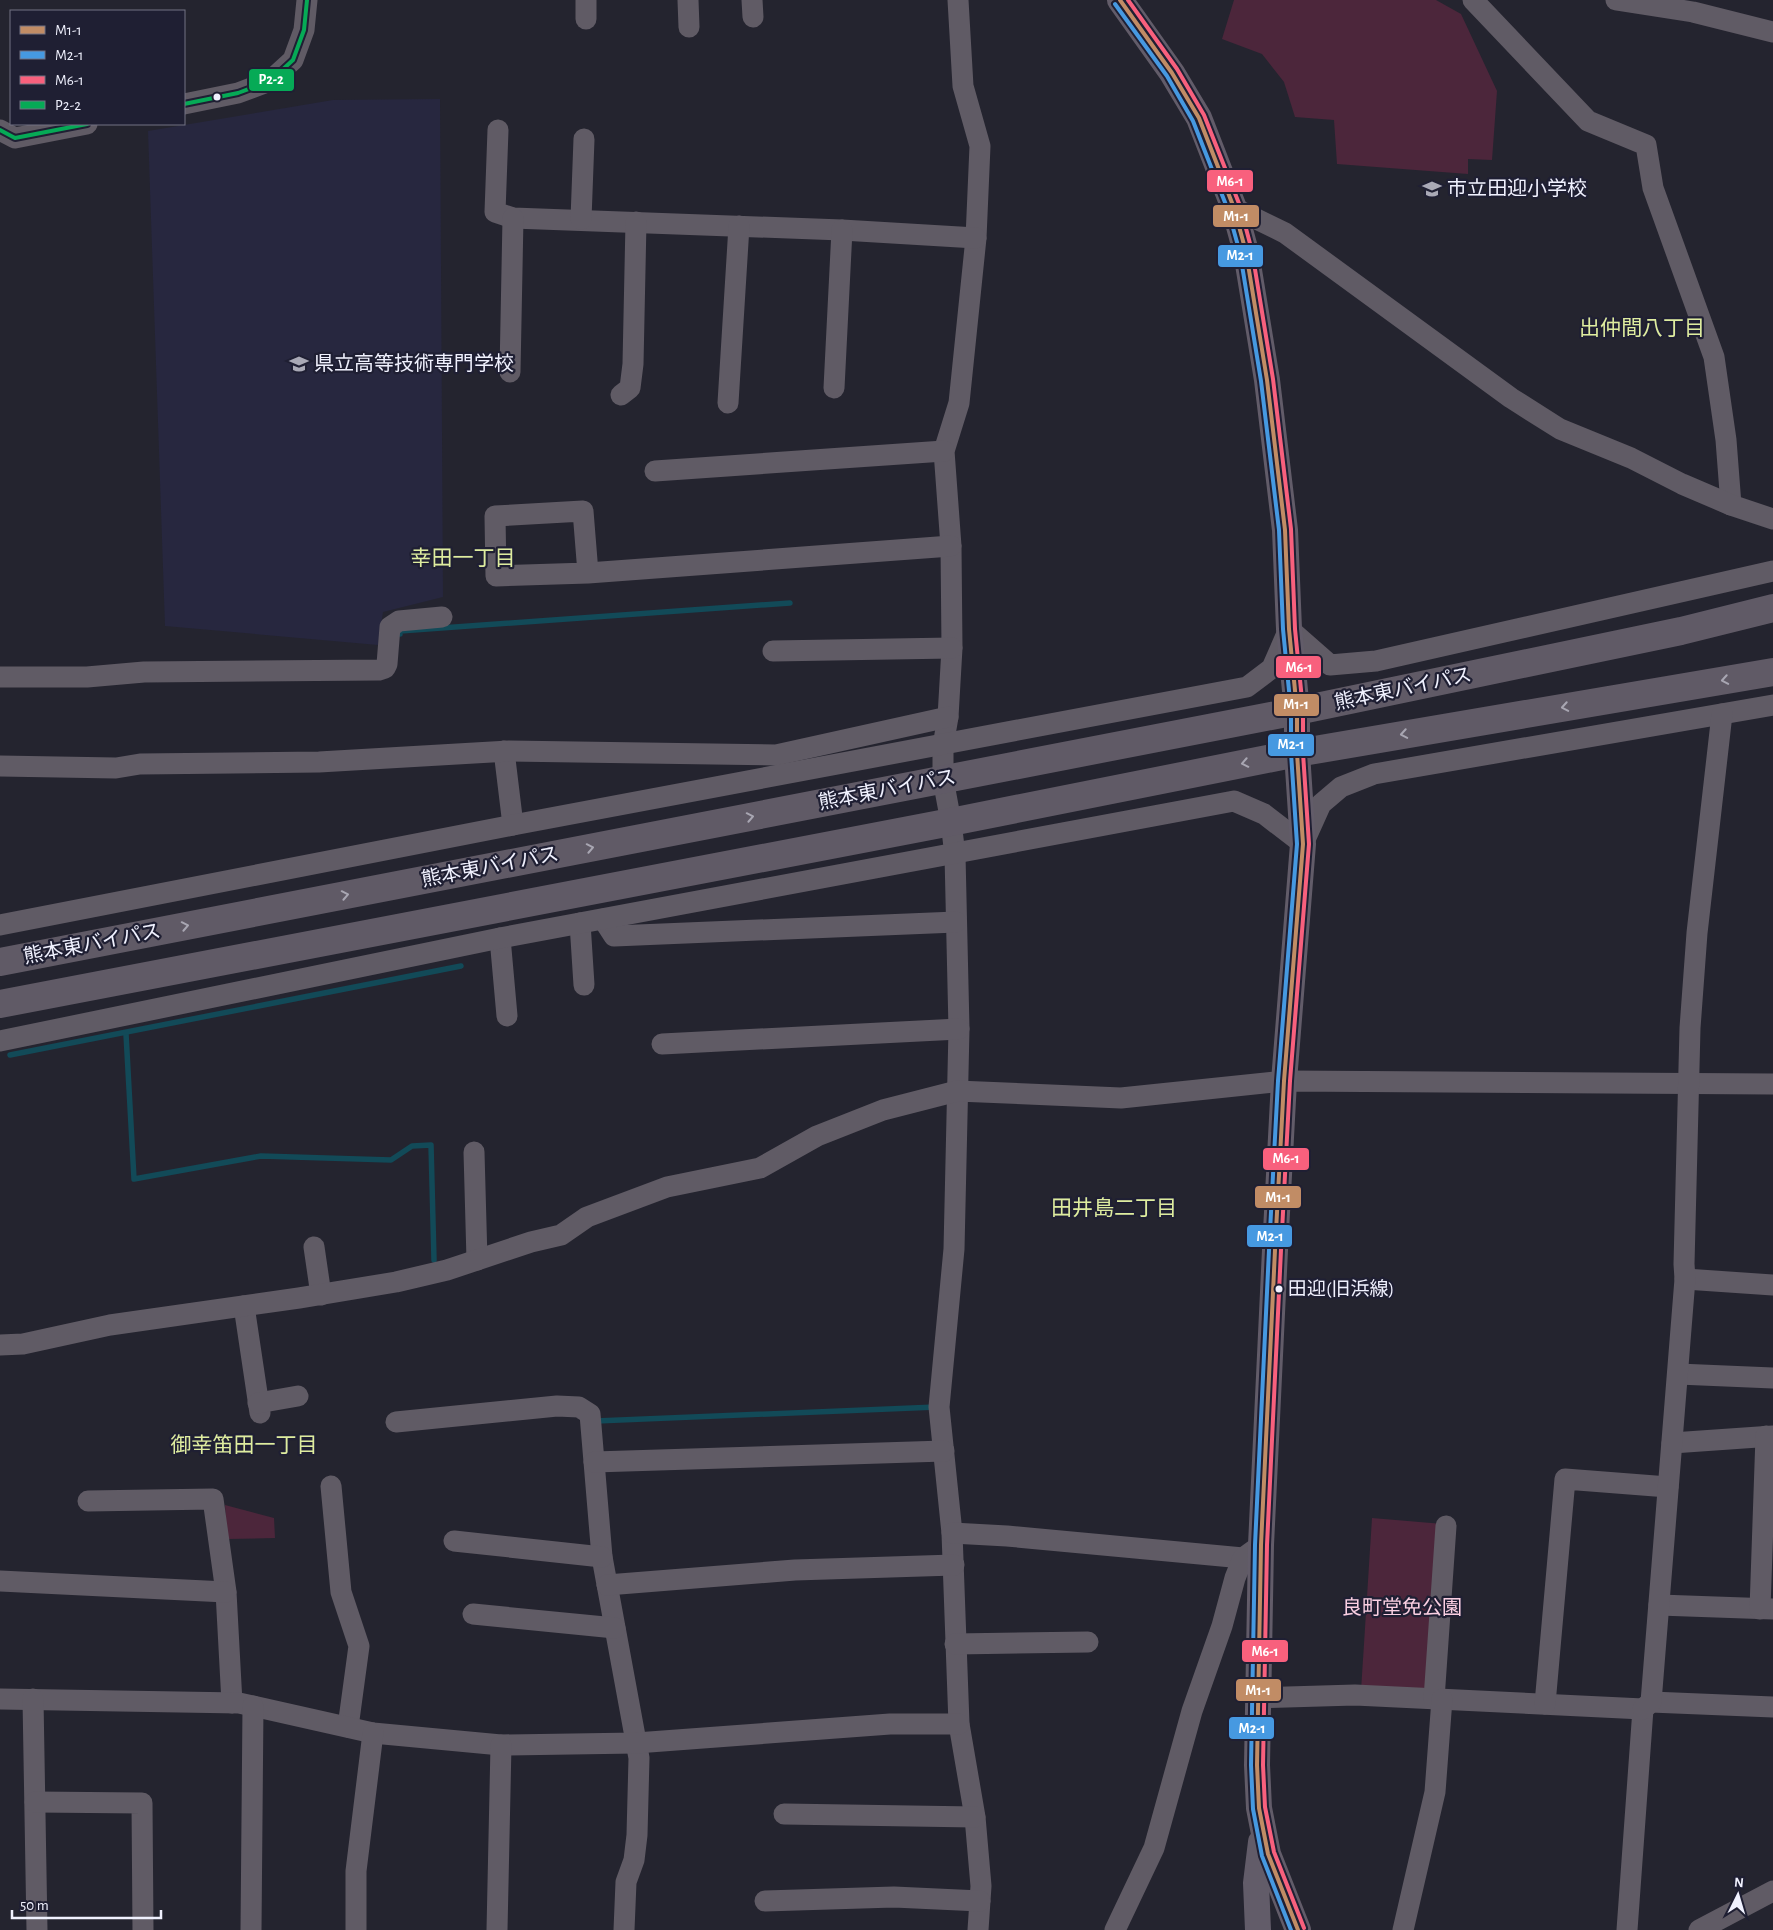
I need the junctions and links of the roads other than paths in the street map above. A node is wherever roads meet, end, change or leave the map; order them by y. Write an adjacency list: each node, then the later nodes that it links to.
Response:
1 (307, 0): 9 (street)
2 (688, 0): 7 (street)
3 (958, 0): 20 (street)
4 (1120, 0): 14 (main road)
5 (1473, 0): 27 (street)
6 (1616, 0): 8 (street)
7 (689, 27)
8 (1773, 32)
9 (185, 104)
10 (82, 125): 11 (street)
11 (0, 130)
12 (498, 130): 15 (street)
13 (584, 139): 16 (street)
14 (1234, 208): 27 (street); 34 (main road)
15 (513, 218): 16 (street); 21 (street)
16 (581, 220): 17 (street)
17 (636, 222): 18 (street); 23 (street)
18 (739, 226): 19 (street); 24 (street)
19 (842, 230): 20 (street); 22 (street)
20 (976, 238): 25 (street)
21 (510, 372)
22 (834, 388)
23 (621, 396)
24 (728, 403)
25 (944, 451): 26 (street); 29 (street)
26 (655, 471)
27 (1731, 505): 28 (street)
28 (1773, 519)
29 (951, 546): 31 (street); 35 (street)
30 (1773, 571): 34 (street)
31 (588, 573): 31 (street)
32 (1773, 608): 40 (highway, 熊本東バイパス)
33 (442, 617): 38 (street)
34 (1289, 629): 40 (main road); 43 (street)
35 (952, 648): 36 (street); 42 (street)
36 (773, 651)
37 (1773, 672): 45 (highway, 熊本東バイパス, one-way to 45)
38 (0, 677)
39 (1773, 705): 41 (street)
40 (1297, 711): 45 (main road); 47 (highway, 熊本東バイパス)
41 (1722, 714): 50 (street); 66 (street)
42 (948, 717): 43 (street); 44 (street)
43 (943, 746): 47 (street); 49 (street)
44 (504, 751): 46 (street); 49 (street)
45 (1297, 752): 48 (highway, 熊本東バイパス, one-way to 48); 50 (main road)
46 (0, 766)
47 (943, 779): 48 (street); 57 (highway, 熊本東バイパス, one-way to 47)
48 (951, 822): 51 (street); 59 (highway, 熊本東バイパス)
49 (513, 825): 55 (street)
50 (1303, 844): 51 (street); 64 (main road)
51 (955, 855): 52 (street); 53 (street)
52 (603, 919): 53 (street); 54 (street)
53 (956, 922): 61 (street)
54 (580, 923): 56 (street); 58 (street)
55 (0, 925)
56 (500, 938): 60 (street); 62 (street)
57 (0, 962)
58 (584, 985)
59 (0, 1004)
60 (507, 1016)
61 (959, 1029): 63 (street); 67 (street)
62 (0, 1041)
63 (662, 1044)
64 (1284, 1081): 66 (street); 67 (street); 90 (main road)
65 (1773, 1084): 66 (street)
66 (1688, 1085): 71 (street)
67 (957, 1091): 70 (street); 82 (street)
68 (474, 1152): 70 (street)
69 (314, 1247): 73 (street)
70 (477, 1260): 73 (street)
71 (1686, 1279): 72 (street); 76 (street)
72 (1773, 1285)
73 (320, 1295): 74 (street)
74 (244, 1306): 75 (street); 78 (street)
75 (0, 1345)
76 (1678, 1374): 77 (street); 81 (street)
77 (1773, 1378)
78 (298, 1396)
79 (396, 1422): 83 (street)
80 (1769, 1436): 81 (street); 97 (street)
81 (1672, 1443): 85 (street)
82 (944, 1450): 83 (street); 88 (street)
83 (594, 1462): 91 (street)
84 (331, 1486): 112 (street)
85 (1668, 1487): 96 (street); 107 (street)
86 (88, 1501): 95 (street)
87 (1446, 1526): 105 (street)
88 (952, 1533): 90 (street); 92 (street)
89 (454, 1541): 91 (street)
90 (1252, 1552): 102 (main road); 130 (street)
91 (602, 1556): 94 (street)
92 (954, 1565): 94 (street); 101 (street)
93 (0, 1581): 95 (street)
94 (607, 1585): 99 (street)
95 (226, 1592): 106 (street)
96 (1659, 1605): 97 (street); 109 (street)
97 (1767, 1609)
98 (473, 1614): 99 (street)
99 (616, 1628): 114 (street)
100 (1088, 1642): 101 (street)
101 (955, 1644): 111 (street)
102 (1257, 1698): 105 (street); 119 (main road)
103 (0, 1699): 104 (street)
104 (33, 1699): 106 (street); 116 (street)
105 (1438, 1699): 107 (street); 133 (street)
106 (232, 1703): 108 (street)
107 (1545, 1704): 109 (street)
108 (252, 1706): 112 (street); 125 (street)
109 (1647, 1706): 110 (street); 134 (street)
110 (1773, 1707)
111 (959, 1724): 114 (street); 118 (street)
112 (348, 1727): 113 (street)
113 (372, 1733): 115 (street); 126 (street)
114 (636, 1743): 115 (street); 128 (street)
115 (500, 1744): 127 (street)
116 (34, 1802): 123 (street); 124 (street)
117 (784, 1814): 118 (street)
118 (975, 1817): 122 (street)
119 (1262, 1828): 131 (main road); 132 (main road)
120 (1773, 1891): 135 (street)
121 (765, 1901): 122 (street)
122 (980, 1901): 129 (street)
123 (37, 1930)
124 (143, 1930)
125 (251, 1930)
126 (356, 1930)
127 (497, 1930)
128 (624, 1930)
129 (978, 1930)
130 (1115, 1930)
131 (1258, 1930)
132 (1298, 1930)
133 (1403, 1930)
134 (1627, 1930)
135 (1699, 1930)

